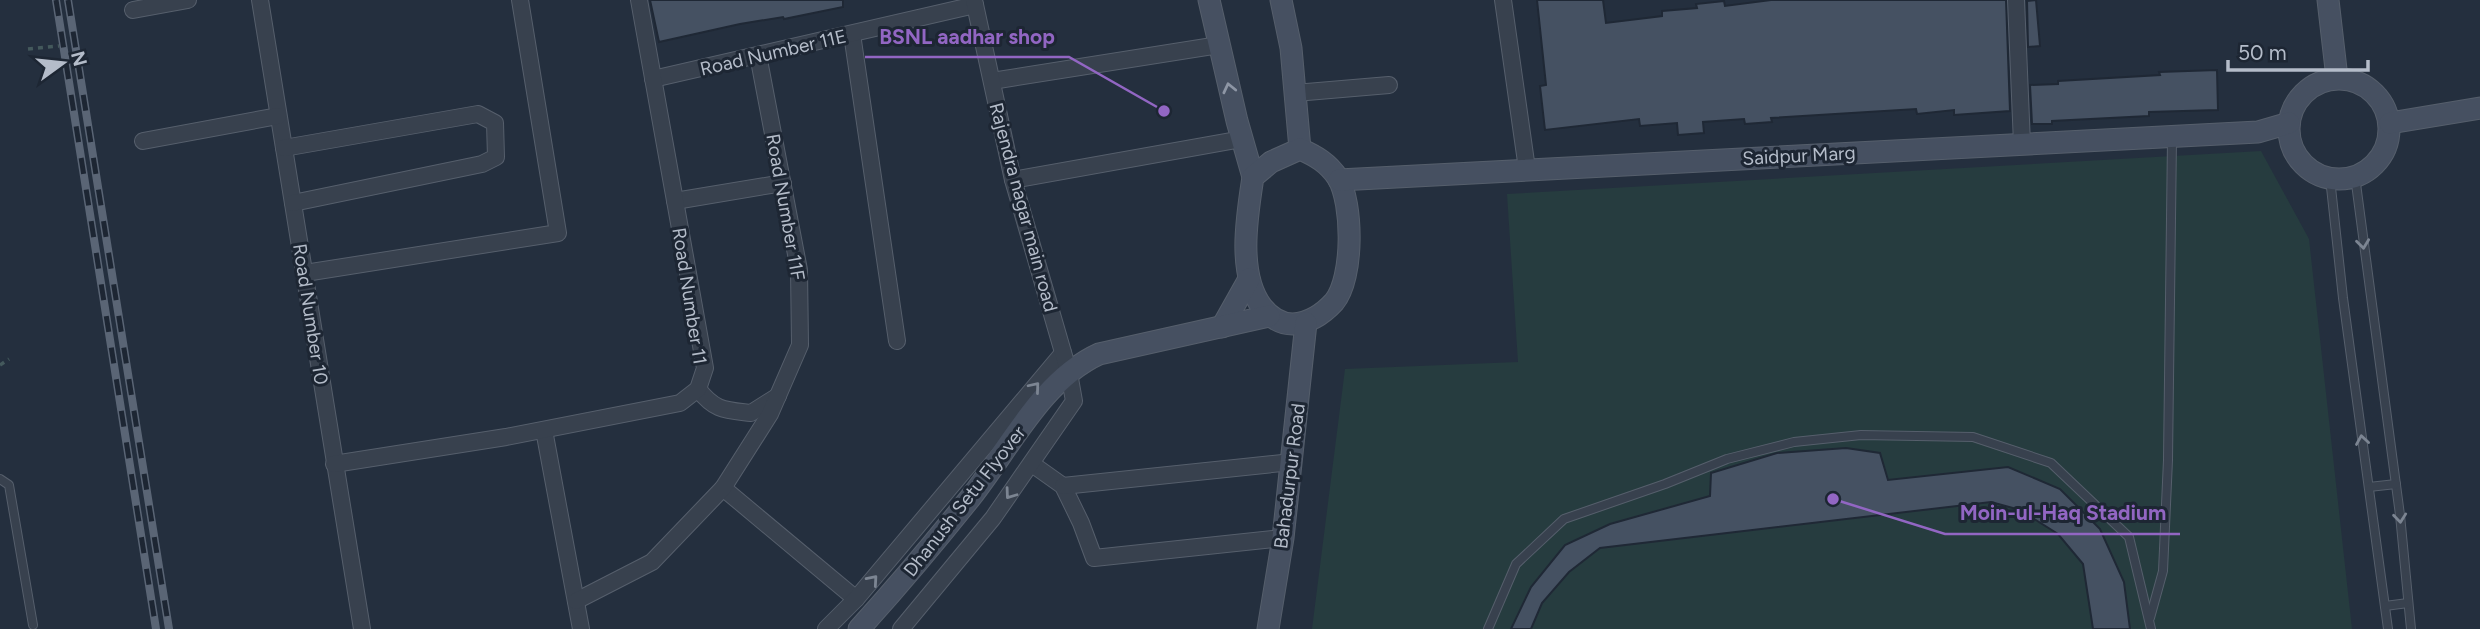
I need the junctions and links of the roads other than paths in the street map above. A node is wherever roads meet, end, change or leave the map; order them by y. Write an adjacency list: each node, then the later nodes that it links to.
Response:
1 (188, 0): 11 (street)
2 (260, 0): 21 (street, Road Number 10)
3 (520, 0): 41 (street)
4 (639, 0): 16 (street, Road Number 11)
5 (1209, 0): 13 (main road)
6 (1281, 0): 19 (main road)
7 (1503, 0): 32 (street)
8 (2016, 0): 28 (street)
9 (2328, 0): 15 (main road)
10 (975, 3): 12 (street, Road Number 11E); 17 (street, Rajendra nagar main road)
11 (133, 10)
12 (852, 34): 14 (street, Road Number 11E); 46 (street)
13 (1219, 45): 17 (street); 26 (main road, one-way to 13)
14 (758, 55): 16 (street, Road Number 11E); 38 (street, Road Number 11F)
15 (2337, 78): 22 (main road); 23 (main road)
16 (653, 79): 39 (street, Road Number 11)
17 (992, 81): 36 (street, Rajendra nagar main road)
18 (1389, 85): 19 (street)
19 (1295, 93): 30 (main road)
20 (2480, 108): 23 (main road)
21 (278, 117): 27 (street); 29 (street, Road Number 10)
22 (2289, 123): 24 (main road, Saidpur Marg); 31 (main road)
23 (2390, 123): 33 (main road)
24 (2258, 132): 25 (main road, Saidpur Marg); 31 (main road)
25 (2172, 136): 28 (main road, Saidpur Marg); 65 (lane)
26 (1242, 139): 34 (main road); 36 (street)
27 (143, 142)
28 (2022, 144): 32 (main road, Saidpur Marg)
29 (284, 149): 40 (street, Road Number 10); 40 (street)
30 (1300, 149): 34 (main road); 37 (main road)
31 (2293, 149): 35 (main road)
32 (1527, 169): 37 (main road, Saidpur Marg)
33 (2355, 176): 35 (main road); 55 (lane, one-way to 55)
34 (1254, 177): 42 (main road)
35 (2330, 178): 57 (lane, one-way to 35)
36 (1013, 180): 47 (street, Rajendra nagar main road)
37 (1339, 180): 44 (main road)
38 (783, 183): 39 (street); 49 (street, Road Number 11F)
39 (675, 201): 48 (street, Road Number 11)
40 (293, 203): 41 (street, Road Number 10)
41 (305, 273): 52 (street, Road Number 10)
42 (1249, 279): 43 (main road); 45 (main road)
43 (1269, 316): 44 (main road); 45 (main road, Dhanush Setu Flyover)
44 (1306, 323): 51 (main road, Bahadurpur Road)
45 (1222, 327): 47 (main road, Dhanush Setu Flyover)
46 (897, 341)
47 (1063, 369): 53 (street, Rajendra nagar main road); 60 (street, one-way to 47); 69 (main road, Dhanush Setu Flyover)
48 (698, 389): 49 (street); 50 (street, Road Number 11)
49 (778, 396): 58 (street, Road Number 11F)
50 (544, 430): 52 (street, Road Number 11); 61 (street)
51 (1292, 462): 56 (street); 59 (main road, Bahadurpur Road)
52 (334, 464): 66 (street, Road Number 10)
53 (1032, 464): 56 (street); 70 (street, Rajendra nagar main road, one-way to 70)
54 (0, 479): 64 (lane)
55 (2396, 484): 57 (lane); 62 (lane, one-way to 62)
56 (1063, 486): 59 (street)
57 (2369, 487): 63 (lane)
58 (723, 488): 60 (street); 61 (street, Road Number 11F)
59 (1283, 538): 71 (main road, Bahadurpur Road)
60 (856, 599): 68 (street)
61 (576, 601): 67 (street)
62 (2408, 603): 63 (lane); 74 (lane)
63 (2385, 606): 73 (lane)
64 (33, 625)
65 (2150, 625): 72 (lane)
66 (362, 629)
67 (581, 629)
68 (826, 629)
69 (859, 629)
70 (901, 629)
71 (1269, 629)
72 (1488, 629)
73 (2388, 629)
74 (2410, 629)

